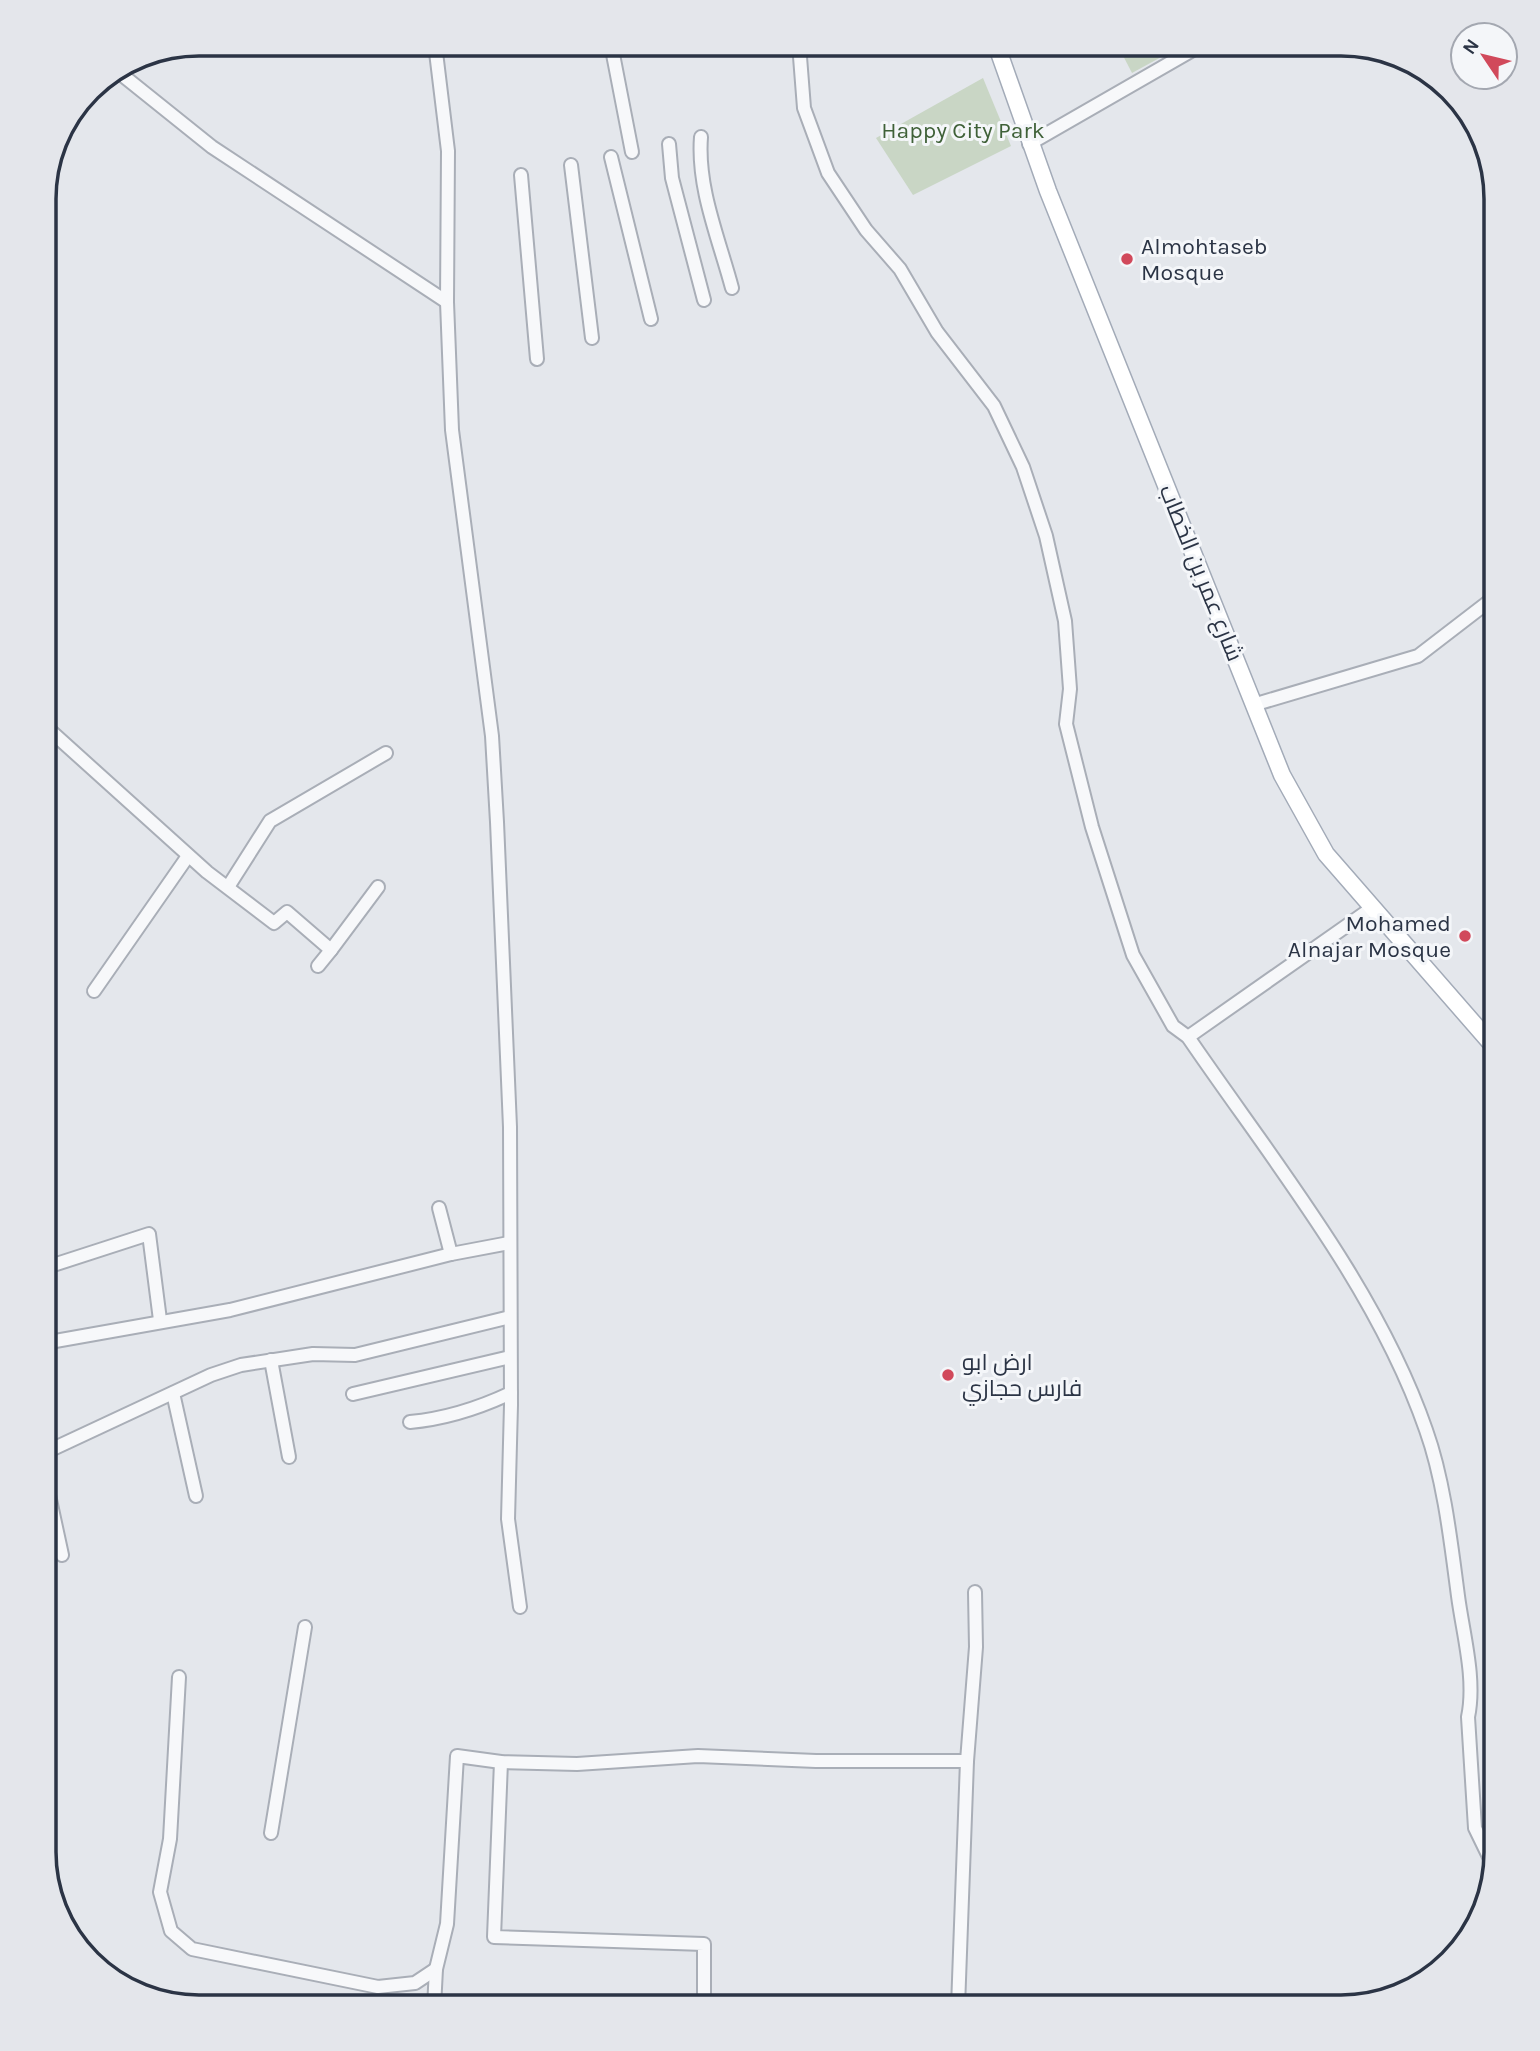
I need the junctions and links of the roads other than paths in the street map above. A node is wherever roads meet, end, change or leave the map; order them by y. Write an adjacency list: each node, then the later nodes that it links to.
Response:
1 (436, 56): 16 (street)
2 (613, 56): 10 (street)
3 (800, 56): 32 (street)
4 (1000, 56): 9 (main road, شارع عمر بن الخطاب)
5 (1182, 56): 9 (street)
6 (124, 77): 16 (street)
7 (701, 138): 14 (street)
8 (669, 144): 15 (street)
9 (1030, 144): 21 (main road, شارع عمر بن الخطاب)
10 (632, 152)
11 (611, 157): 17 (street)
12 (571, 165): 18 (street)
13 (521, 175): 19 (street)
14 (732, 288)
15 (704, 300)
16 (447, 302): 34 (street)
17 (651, 319)
18 (592, 338)
19 (537, 359)
20 (1484, 605): 21 (street)
21 (1253, 705): 27 (main road, شارع عمر بن الخطاب)
22 (56, 735): 24 (street)
23 (386, 752): 25 (street)
24 (188, 856): 25 (street); 30 (street)
25 (228, 887): 28 (street)
26 (378, 887): 28 (street)
27 (1371, 908): 31 (main road, شارع عمر بن الخطاب); 32 (street)
28 (331, 950): 29 (street)
29 (318, 966)
30 (94, 991)
31 (1484, 1035)
32 (1188, 1037): 58 (street)
33 (439, 1208): 35 (street)
34 (509, 1243): 35 (street); 37 (street)
35 (451, 1254): 38 (street)
36 (56, 1264): 38 (street)
37 (510, 1317): 40 (street); 41 (street)
38 (160, 1320): 39 (street)
39 (56, 1341)
40 (510, 1357): 43 (street); 44 (street)
41 (271, 1360): 42 (street); 47 (street)
42 (173, 1392): 46 (street); 48 (street)
43 (511, 1392): 45 (street); 52 (street)
44 (353, 1394)
45 (410, 1422)
46 (56, 1447)
47 (289, 1457)
48 (196, 1496)
49 (56, 1527): 50 (street)
50 (62, 1555)
51 (975, 1592): 55 (street)
52 (520, 1606)
53 (305, 1627): 57 (street)
54 (179, 1677): 59 (street)
55 (967, 1761): 56 (street); 62 (street)
56 (501, 1762): 59 (street); 61 (street)
57 (271, 1833)
58 (1484, 1846)
59 (436, 1969): 60 (street)
60 (435, 1995)
61 (704, 1995)
62 (958, 1995)

